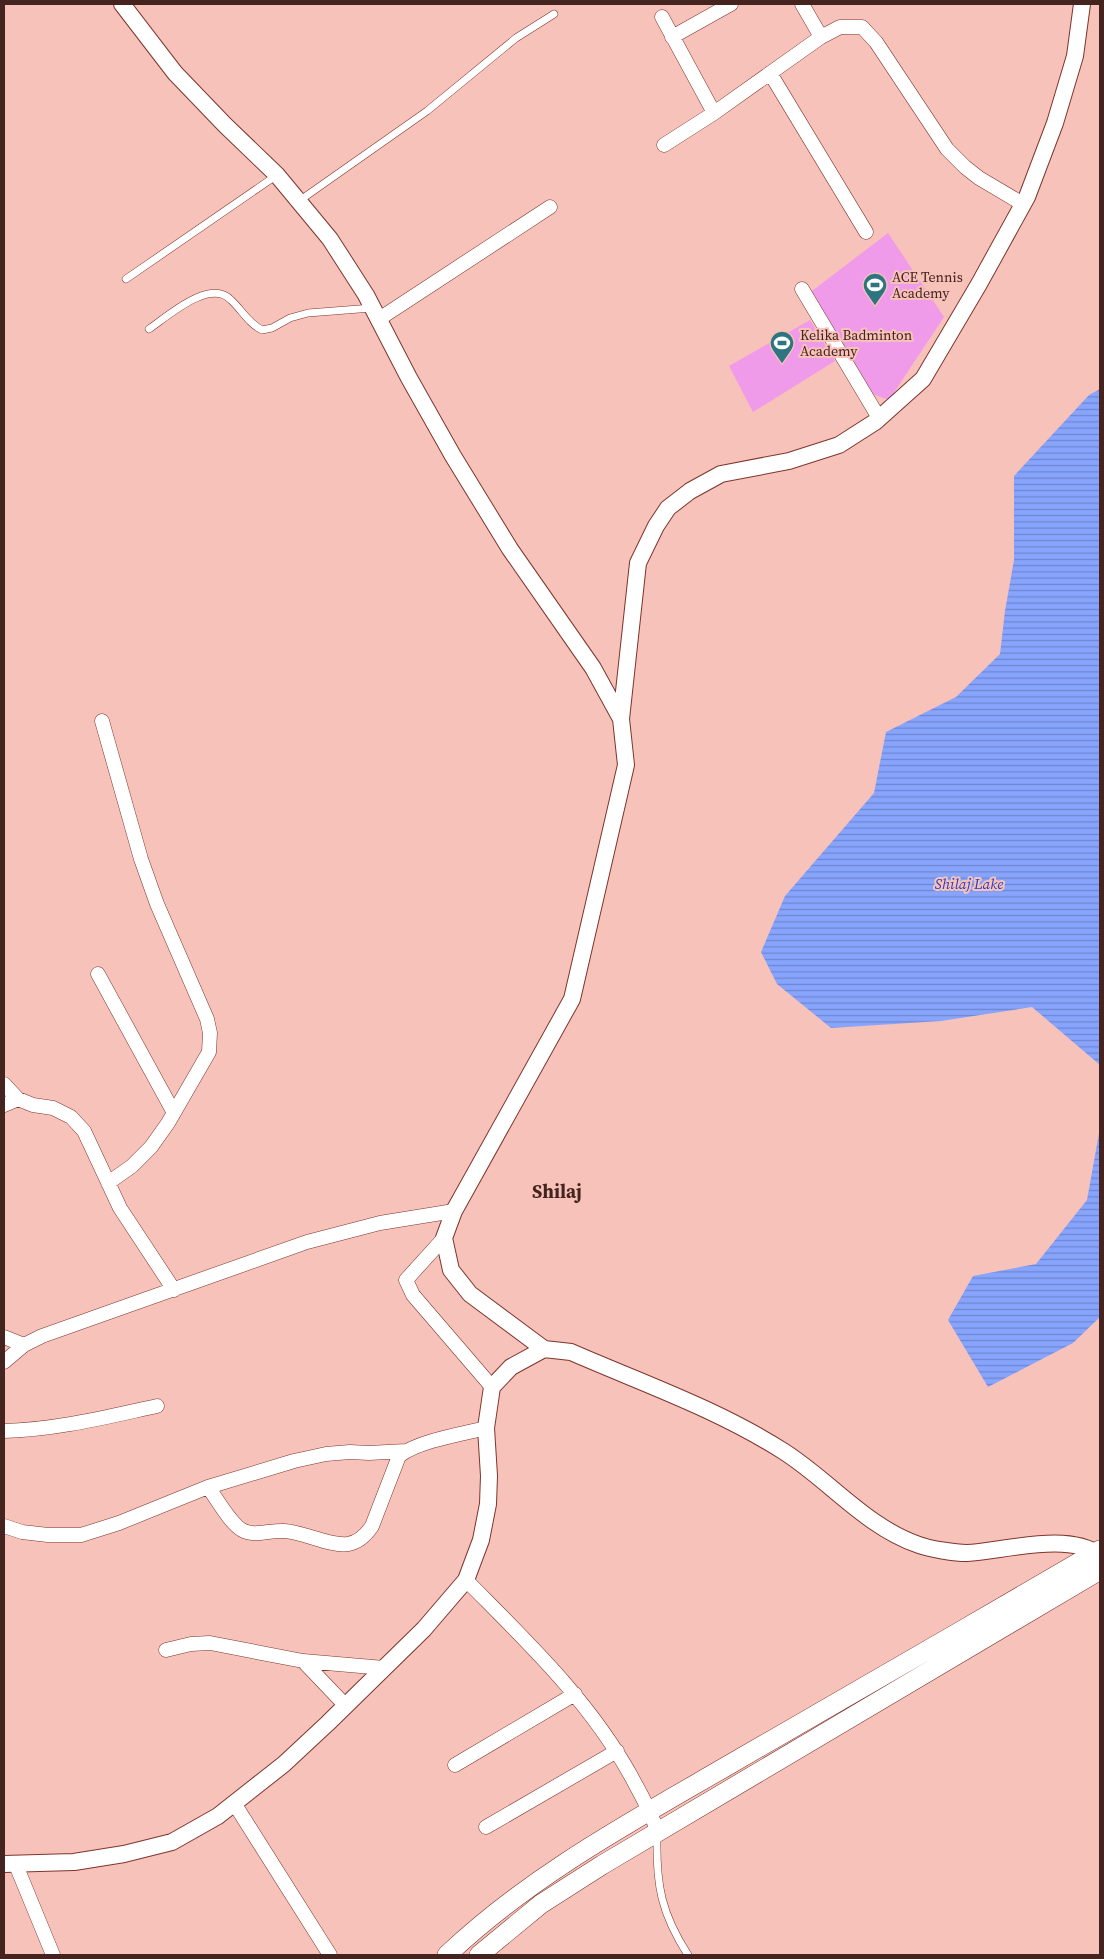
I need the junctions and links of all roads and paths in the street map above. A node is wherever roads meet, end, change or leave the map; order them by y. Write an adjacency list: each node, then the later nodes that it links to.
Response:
1 (122, 4): 12 (street)
2 (732, 4): 7 (street)
3 (802, 4): 8 (street)
4 (1082, 4): 14 (street)
5 (554, 14): 13 (lane)
6 (662, 17): 7 (street)
7 (672, 37): 10 (street)
8 (821, 37): 9 (street); 14 (street)
9 (770, 74): 10 (street); 16 (street)
10 (714, 113): 11 (street)
11 (664, 145)
12 (277, 175): 13 (street); 17 (lane)
13 (299, 201): 19 (street)
14 (1023, 204): 21 (street)
15 (550, 207): 19 (street)
16 (866, 232)
17 (126, 279)
18 (802, 289): 21 (street)
19 (376, 314): 20 (lane); 22 (street)
20 (149, 329)
21 (879, 418): 22 (street)
22 (621, 719): 30 (street)
23 (102, 721): 28 (street)
24 (98, 974): 28 (street)
25 (4, 1084): 26 (street)
26 (18, 1099): 27 (street); 29 (street)
27 (4, 1105)
28 (174, 1113): 29 (street)
29 (108, 1183): 32 (street)
30 (454, 1211): 31 (street); 32 (street)
31 (444, 1238): 35 (street); 37 (street)
32 (174, 1290): 34 (street)
33 (4, 1337): 34 (street)
34 (24, 1345): 36 (street)
35 (544, 1349): 37 (street); 44 (street)
36 (4, 1362)
37 (492, 1387): 39 (street)
38 (157, 1406): 40 (street)
39 (486, 1428): 41 (street); 45 (street)
40 (4, 1431)
41 (406, 1451): 42 (street); 42 (street)
42 (208, 1487): 43 (street)
43 (4, 1526)
44 (1099, 1557): 54 (main road); 56 (main road)
45 (466, 1580): 48 (street); 49 (street)
46 (166, 1650): 47 (street)
47 (303, 1661): 48 (street); 50 (street)
48 (384, 1668): 50 (street)
49 (575, 1694): 51 (street); 52 (street)
50 (346, 1706): 53 (street)
51 (618, 1751): 54 (street); 55 (street)
52 (455, 1765)
53 (234, 1803): 57 (street); 59 (street)
54 (650, 1811): 56 (street); 60 (main road)
55 (486, 1827)
56 (657, 1831): 61 (main road); 62 (lane)
57 (10, 1864): 58 (street)
58 (53, 1955)
59 (330, 1955)
60 (447, 1955)
61 (479, 1955)
62 (688, 1955)

